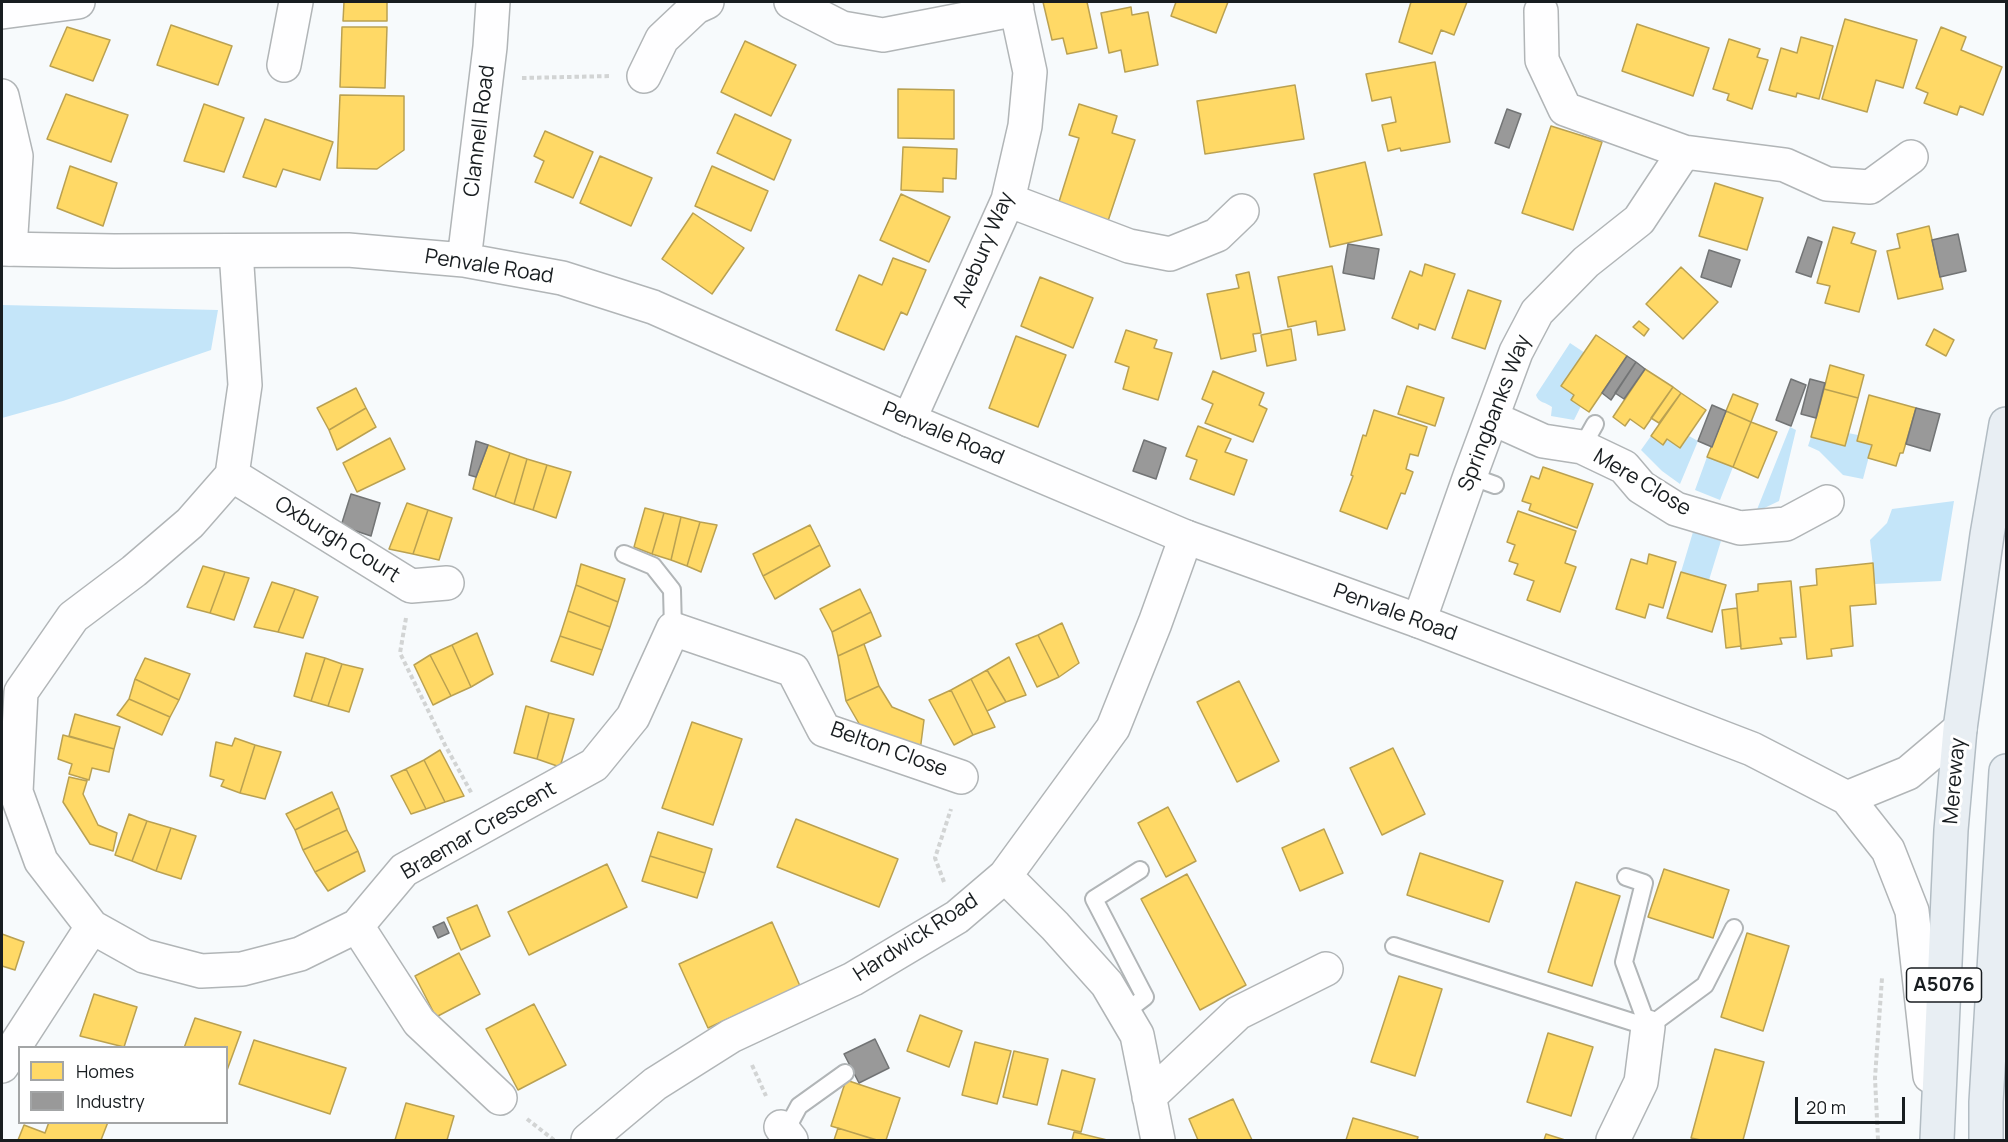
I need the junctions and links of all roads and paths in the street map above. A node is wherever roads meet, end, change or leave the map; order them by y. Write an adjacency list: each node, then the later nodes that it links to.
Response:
1 (78, 2): 8 (street)
2 (296, 2): 9 (street)
3 (493, 2): 11 (street, Clannell Road)
4 (707, 2): 10 (street)
5 (791, 2): 6 (street)
6 (1016, 5): 15 (street, Avebury Way)
7 (1541, 11): 13 (street)
8 (2, 12)
9 (284, 65)
10 (644, 76): 11 (path)
11 (487, 78): 19 (street, Clannell Road)
12 (2, 96): 17 (street)
13 (1684, 152): 14 (street); 20 (street, Springbanks Way)
14 (1911, 157)
15 (1008, 200): 16 (street); 21 (street, Avebury Way)
16 (1242, 211)
17 (6, 249): 18 (street, Penvale Road)
18 (236, 250): 19 (street, Penvale Road); 23 (street)
19 (464, 260): 21 (street, Penvale Road)
20 (1492, 418): 24 (street, Mere Close); 29 (street, Springbanks Way)
21 (909, 420): 25 (street, Penvale Road)
22 (2007, 424): 32 (highway, Mereway / A5076)
23 (232, 475): 28 (street, Oxburgh Court); 31 (street, Braemar Crescent)
24 (1827, 502)
25 (1186, 537): 29 (street, Penvale Road); 38 (street, Hardwick Road)
26 (624, 554): 30 (lane)
27 (447, 583): 28 (street, Oxburgh Court)
28 (411, 586): 36 (path)
29 (1419, 621): 35 (street, Penvale Road)
30 (673, 629): 34 (street, Belton Close); 36 (street, Braemar Crescent)
31 (11, 689): 42 (street, Braemar Crescent)
32 (1960, 729): 35 (street); 55 (highway, Mereway / A5076)
33 (2007, 771): 60 (highway, A5076)
34 (961, 777): 40 (path, Belton Close)
35 (1847, 798): 55 (street)
36 (489, 823): 41 (street, Braemar Crescent)
37 (1140, 870): 47 (lane)
38 (1005, 876): 40 (street, Hardwick Road); 47 (street)
39 (1626, 877): 48 (lane)
40 (957, 917): 49 (street, Hardwick Road)
41 (357, 926): 42 (street, Braemar Crescent); 53 (street)
42 (92, 927): 50 (street)
43 (1734, 928): 48 (lane)
44 (1394, 946): 48 (lane)
45 (1326, 969): 52 (street)
46 (1882, 972): 59 (path)
47 (1124, 1013): 52 (street)
48 (1648, 1027): 58 (street)
49 (737, 1034): 54 (path); 56 (street, Hardwick Road)
50 (2, 1066)
51 (845, 1073): 54 (lane)
52 (1149, 1097): 57 (street)
53 (500, 1098)
54 (786, 1133)
55 (1937, 1139)
56 (588, 1140)
57 (1158, 1140)
58 (1613, 1140)
59 (1878, 1140)
60 (1986, 1140)

